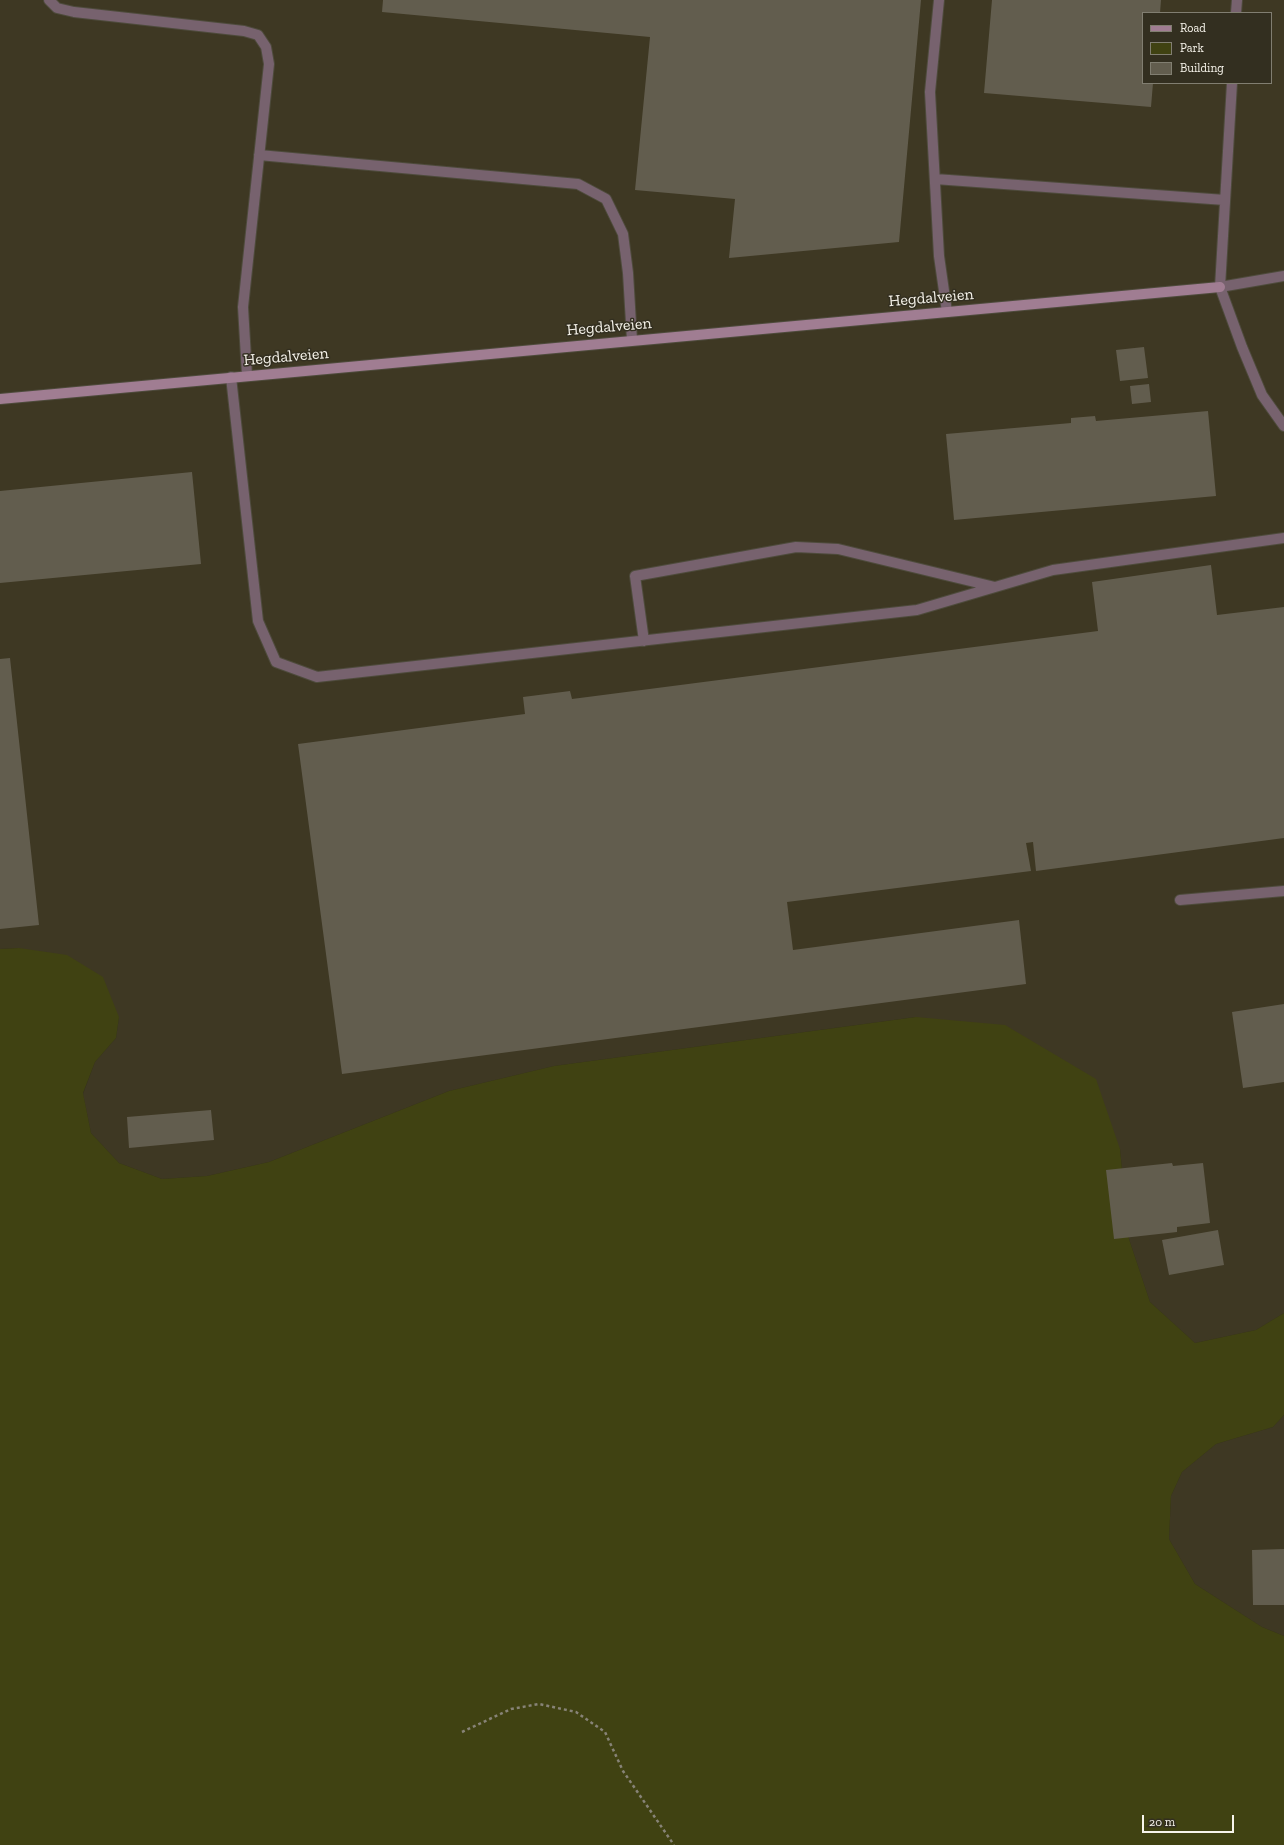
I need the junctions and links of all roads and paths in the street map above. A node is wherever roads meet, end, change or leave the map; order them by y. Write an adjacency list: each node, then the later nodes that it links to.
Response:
1 (49, 0): 6 (street)
2 (939, 0): 7 (street)
3 (1237, 0): 4 (street)
4 (1236, 12)
5 (1232, 84): 8 (street)
6 (259, 155): 12 (street); 13 (street)
7 (935, 179): 8 (street); 11 (street)
8 (1225, 200): 10 (street)
9 (1284, 276): 10 (street, Hegdalveien)
10 (1220, 287): 11 (street, Hegdalveien); 16 (street)
11 (947, 312): 12 (street, Hegdalveien)
12 (632, 340): 13 (street, Hegdalveien)
13 (247, 375): 14 (street, Hegdalveien)
14 (231, 376): 15 (street, Hegdalveien); 19 (street)
15 (0, 399)
16 (1284, 426)
17 (1284, 538): 18 (street)
18 (995, 587): 19 (street); 19 (street)
19 (644, 641)
20 (1284, 891): 21 (street)
21 (1180, 900)
22 (462, 1732): 23 (path)
23 (674, 1845)

